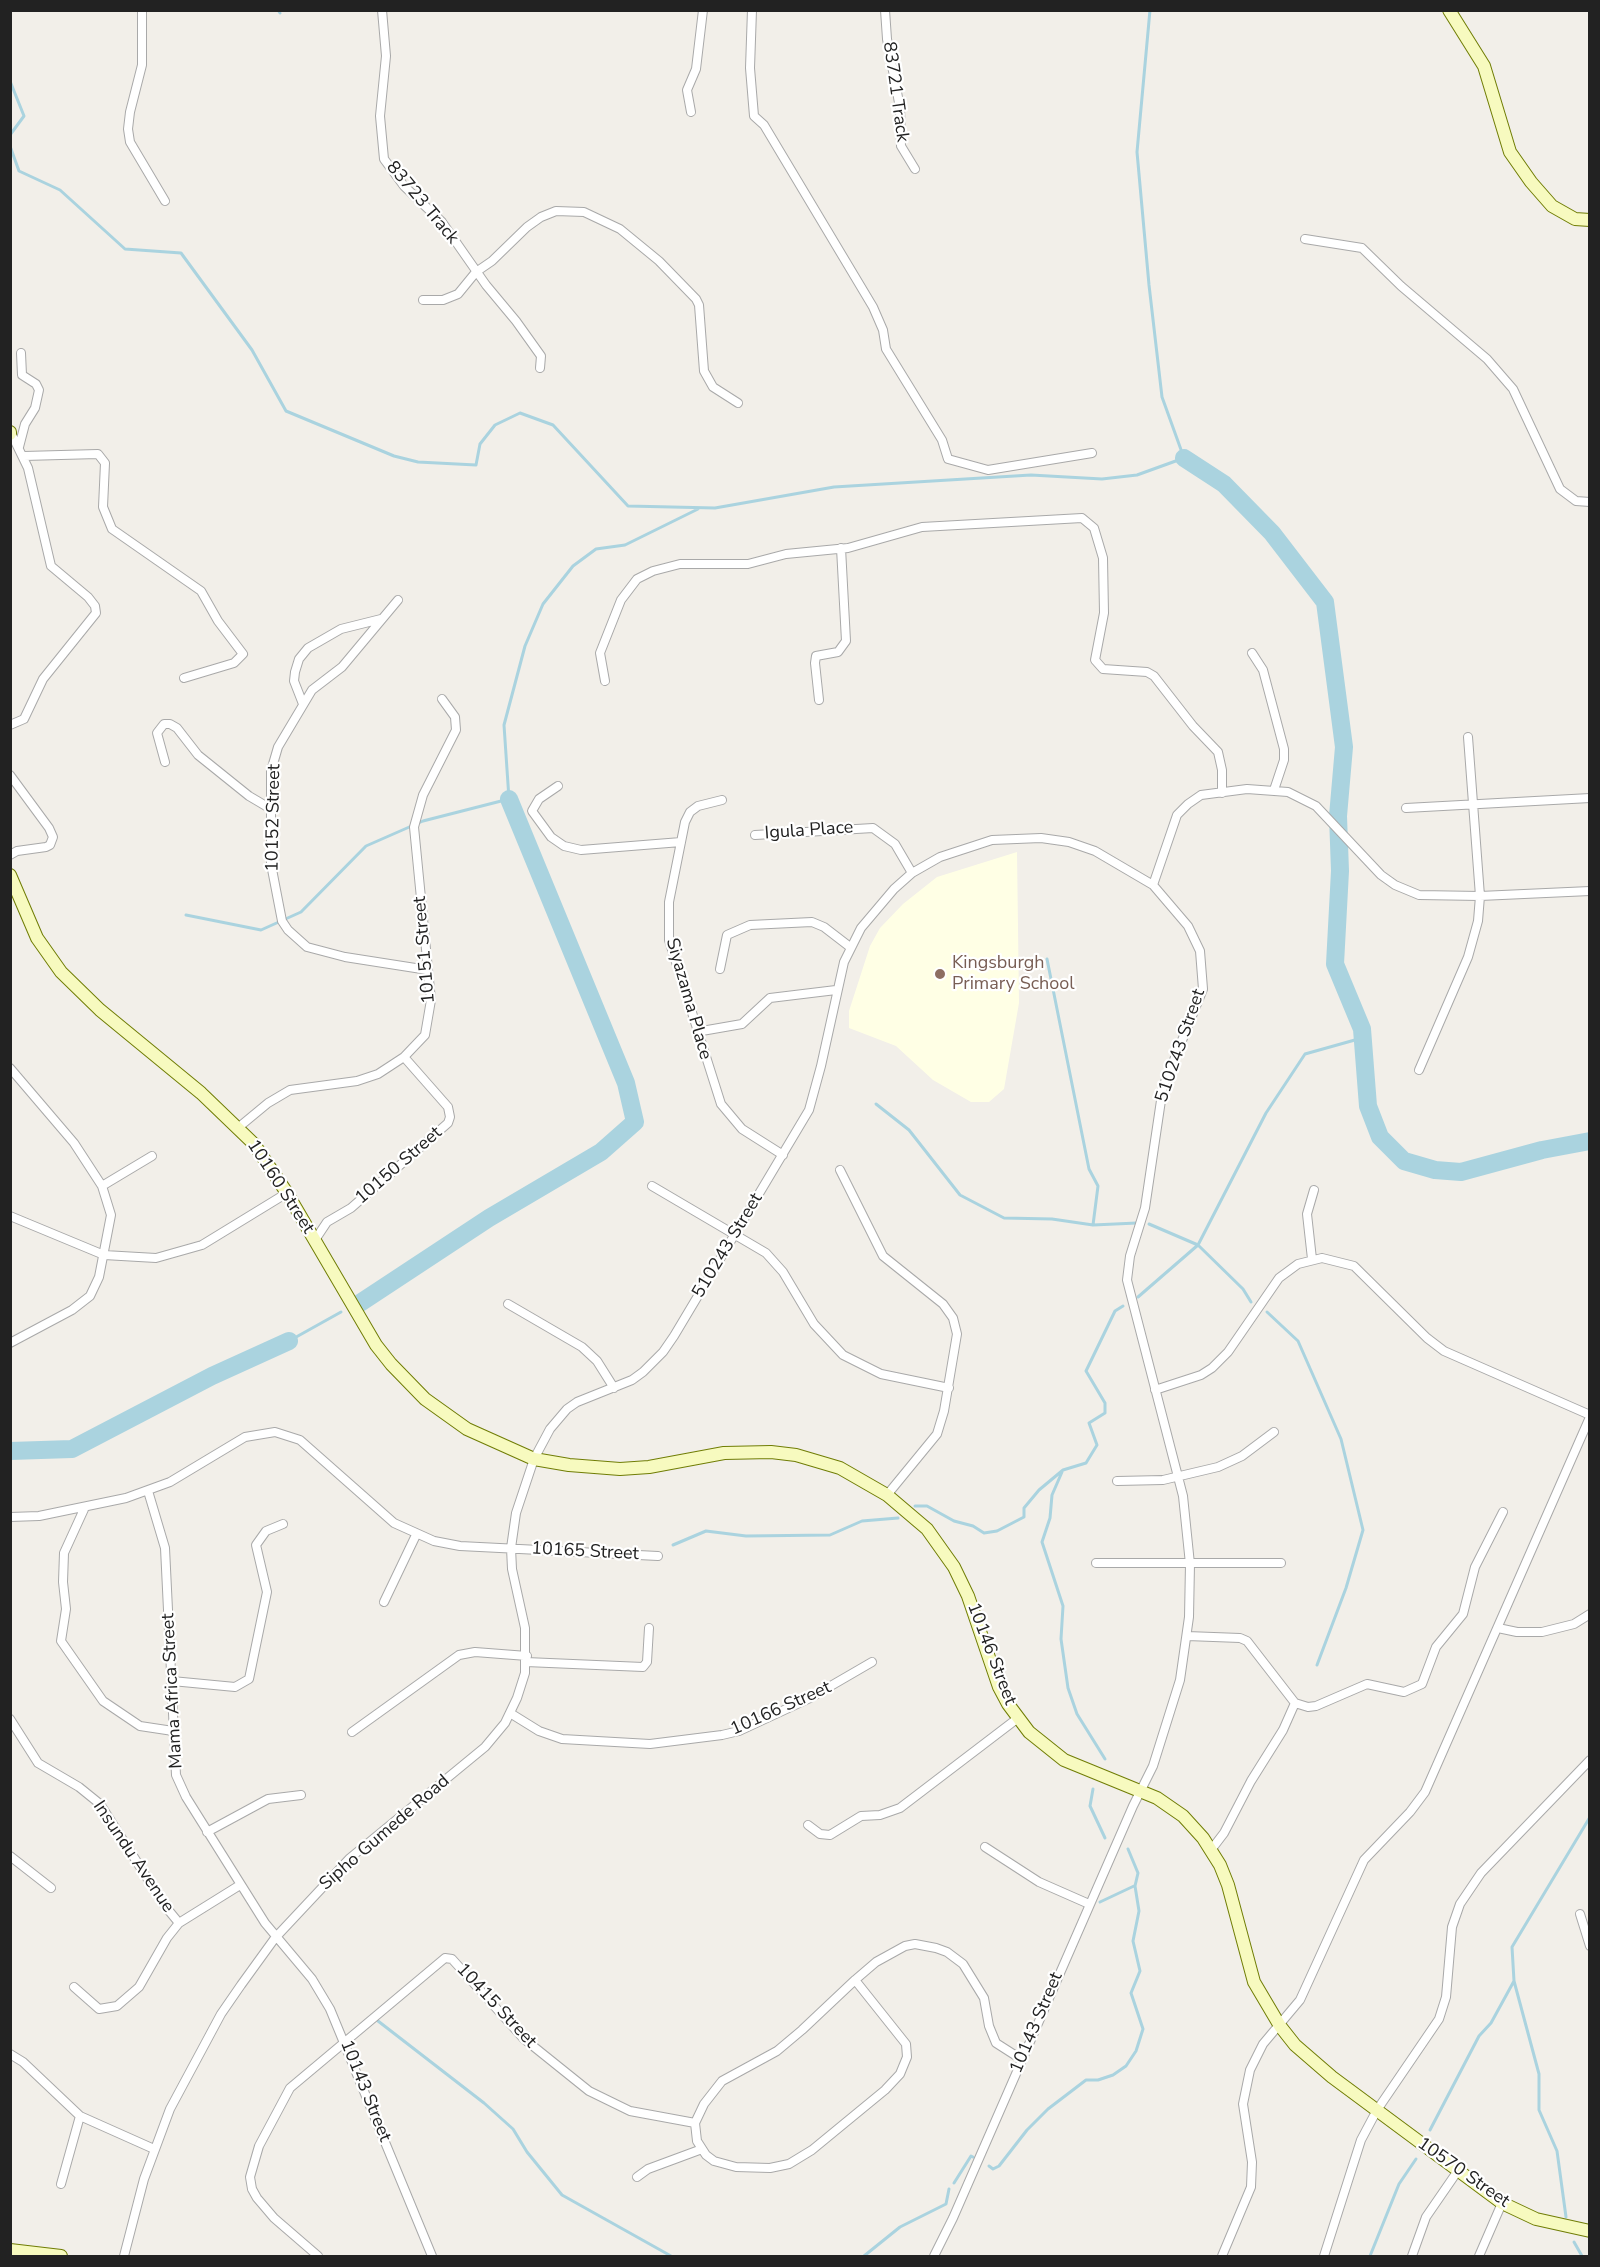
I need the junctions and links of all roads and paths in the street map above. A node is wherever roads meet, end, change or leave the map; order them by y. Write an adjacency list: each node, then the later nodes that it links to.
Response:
1 (142, 10): 9 (street)
2 (382, 10): 12 (street, 83723 Track)
3 (703, 10): 7 (street)
4 (752, 10): 19 (street)
5 (885, 10): 8 (street, 83721 Track)
6 (1449, 10): 10 (street)
7 (691, 112)
8 (915, 169)
9 (165, 201)
10 (1590, 220)
11 (1305, 239): 21 (street)
12 (476, 272): 13 (street); 15 (street, 83723 Track); 16 (street)
13 (423, 300)
14 (21, 353): 18 (street)
15 (540, 368)
16 (738, 403)
17 (11, 433): 18 (street)
18 (19, 447): 20 (street)
19 (1092, 453)
20 (24, 456): 26 (street); 31 (street)
21 (1590, 502)
22 (841, 548): 27 (street); 29 (street); 37 (street)
23 (398, 600): 24 (street, 10152 Street)
24 (382, 619): 30 (street, 10152 Street); 30 (street)
25 (1252, 653): 36 (street)
26 (184, 678)
27 (605, 681)
28 (441, 699): 53 (street, 10151 Street)
29 (819, 700)
30 (303, 704): 42 (street, 10152 Street)
31 (10, 725)
32 (1468, 737): 40 (street)
33 (165, 762): 42 (street)
34 (10, 775): 45 (street)
35 (558, 786): 44 (street)
36 (1274, 790): 37 (street); 50 (street)
37 (1222, 793): 48 (street)
38 (1590, 798): 40 (street)
39 (722, 800): 44 (street, Siyazama Place)
40 (1473, 805): 41 (street); 50 (street)
41 (1406, 808)
42 (271, 809): 53 (street, 10152 Street)
43 (755, 835): 46 (street, Igula Place)
44 (681, 843): 55 (street, Siyazama Place)
45 (10, 855)
46 (912, 873): 48 (street, 510243 Street); 51 (street, 510243 Street)
47 (10, 875): 59 (street, 10160 Street)
48 (1153, 885): 76 (street, 510243 Street)
49 (1590, 891): 50 (street)
50 (1480, 896): 58 (street)
51 (850, 947): 52 (street); 54 (street, 510243 Street)
52 (720, 969)
53 (428, 970): 56 (street, 10151 Street)
54 (836, 990): 55 (street); 60 (street, 510243 Street)
55 (696, 1032): 60 (street, Siyazama Place)
56 (404, 1057): 59 (street, 10151 Street); 69 (street, 10150 Street)
57 (10, 1068): 63 (street)
58 (1419, 1070)
59 (239, 1127): 66 (street, 10160 Street)
60 (783, 1155): 68 (street, 510243 Street)
61 (152, 1156): 63 (street)
62 (840, 1170): 75 (street)
63 (102, 1186): 70 (street)
64 (652, 1186): 68 (street)
65 (1314, 1190): 71 (street)
66 (287, 1193): 69 (street, 10160 Street); 70 (street)
67 (10, 1216): 70 (street)
68 (735, 1233): 74 (street, 510243 Street); 75 (street)
69 (315, 1240): 79 (street, 10160 Street)
70 (104, 1255): 73 (street)
71 (1312, 1259): 76 (street); 77 (street)
72 (508, 1305): 74 (street)
73 (10, 1343)
74 (614, 1388): 79 (street, 510243 Street)
75 (949, 1388): 83 (street)
76 (1155, 1390): 80 (street, 510243 Street)
77 (1590, 1416): 97 (street)
78 (1274, 1432): 80 (street)
79 (534, 1459): 83 (street, 10146 Street); 89 (street, Sipho Gumede Road)
80 (1178, 1477): 81 (street); 93 (street, 510243 Street)
81 (1117, 1481)
82 (147, 1491): 84 (street, 10165 Street); 88 (street, 10165 Street); 101 (street, Mama Africa Street)
83 (887, 1495): 104 (street, 10146 Street)
84 (85, 1507): 86 (street, 10165 Street); 106 (street)
85 (1503, 1512): 102 (street)
86 (10, 1517)
87 (283, 1524): 101 (street)
88 (416, 1535): 89 (street, 10165 Street); 94 (street)
89 (512, 1548): 90 (street, 10165 Street); 99 (street, Sipho Gumede Road)
90 (658, 1556)
91 (1096, 1563): 93 (street)
92 (1281, 1563): 93 (street)
93 (1190, 1564): 98 (street, 510243 Street)
94 (384, 1602)
95 (1590, 1614): 97 (street)
96 (649, 1628): 99 (street)
97 (1498, 1628): 125 (street)
98 (1187, 1636): 102 (street); 109 (street, 510243 Street)
99 (526, 1659): 103 (street, Sipho Gumede Road); 107 (street)
100 (872, 1662): 103 (street, 10166 Street)
101 (172, 1681): 106 (street, Mama Africa Street)
102 (1295, 1703): 114 (street)
103 (510, 1713): 121 (street, Sipho Gumede Road)
104 (1017, 1718): 109 (street, 10146 Street); 111 (street)
105 (10, 1719): 120 (street, Insundu Avenue)
106 (172, 1731): 112 (street, Mama Africa Street)
107 (352, 1732)
108 (1590, 1760): 129 (street)
109 (1141, 1790): 114 (street, 10146 Street); 118 (street, 10143 Street)
110 (301, 1795): 112 (street)
111 (808, 1825)
112 (207, 1832): 116 (street, Mama Africa Street)
113 (985, 1847): 118 (street)
114 (1211, 1850): 125 (street, 10146 Street)
115 (10, 1856): 117 (street)
116 (240, 1885): 120 (street); 121 (street, Mama Africa Street)
117 (51, 1888)
118 (1089, 1904): 128 (street, 10143 Street)
119 (1580, 1914): 122 (street)
120 (179, 1923): 124 (street)
121 (275, 1938): 126 (street, 10143 Street); 132 (street, Sipho Gumede Road)
122 (1590, 1946)
123 (855, 1980): 128 (street); 131 (street); 133 (street)
124 (74, 1987)
125 (1280, 2026): 129 (street, 10146 Street); 145 (street)
126 (345, 2042): 131 (street, 10415 Street); 142 (street); 143 (street, 10143 Street)
127 (10, 2054): 130 (street)
128 (1021, 2059): 144 (street, 10143 Street)
129 (1377, 2110): 134 (street, 10570 Street); 146 (street)
130 (80, 2116): 132 (street); 136 (street)
131 (695, 2123): 133 (street)
132 (154, 2149): 141 (street, Sipho Gumede Road)
133 (702, 2150): 135 (street)
134 (1457, 2172): 137 (street, 10570 Street); 147 (street)
135 (637, 2177)
136 (61, 2184)
137 (1502, 2203): 138 (street, 10570 Street); 148 (street)
138 (1590, 2231)
139 (10, 2250): 140 (street)
140 (61, 2256)
141 (124, 2256)
142 (318, 2256)
143 (432, 2256)
144 (934, 2256)
145 (1222, 2256)
146 (1324, 2256)
147 (1412, 2256)
148 (1479, 2256)

